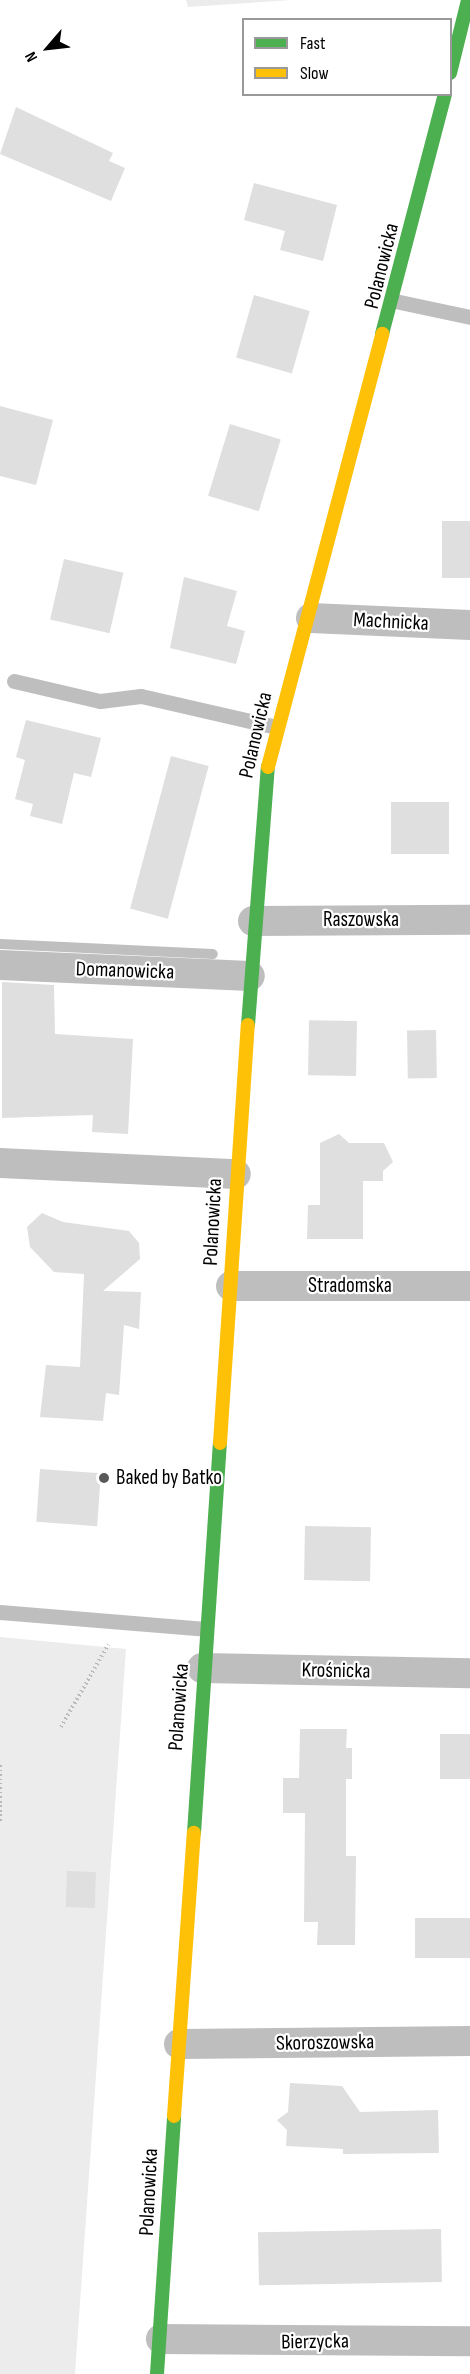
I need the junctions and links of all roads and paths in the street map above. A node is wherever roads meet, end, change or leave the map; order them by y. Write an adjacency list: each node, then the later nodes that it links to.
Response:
1 (468, 0): 2 (street)
2 (452, 65)
3 (445, 96): 4 (street, Polanowicka)
4 (395, 301): 5 (lane); 6 (street, Polanowicka)
5 (470, 317)
6 (311, 618): 7 (street, Machnicka); 9 (street, Polanowicka)
7 (470, 625)
8 (14, 681): 9 (lane)
9 (276, 727): 11 (street, Polanowicka)
10 (470, 920): 11 (street, Raszowska)
11 (253, 921): 13 (street, Polanowicka)
12 (0, 965): 13 (street, Domanowicka)
13 (250, 976): 15 (street, Polanowicka)
14 (0, 1163): 15 (street)
15 (236, 1174): 16 (street, Polanowicka)
16 (231, 1286): 17 (street, Stradomska); 20 (street, Polanowicka)
17 (470, 1286)
18 (0, 1612): 19 (lane)
19 (113, 1621): 20 (lane); 23 (path)
20 (205, 1629): 21 (street, Polanowicka)
21 (202, 1668): 22 (street, Krośnicka); 27 (street, Polanowicka)
22 (470, 1673)
23 (61, 1727)
24 (0, 1765): 25 (path)
25 (0, 1822)
26 (470, 2041): 27 (street, Skoroszowska)
27 (179, 2044): 28 (street, Polanowicka)
28 (161, 2339): 29 (street, Bierzycka); 30 (street, Polanowicka)
29 (470, 2341)
30 (157, 2374)

